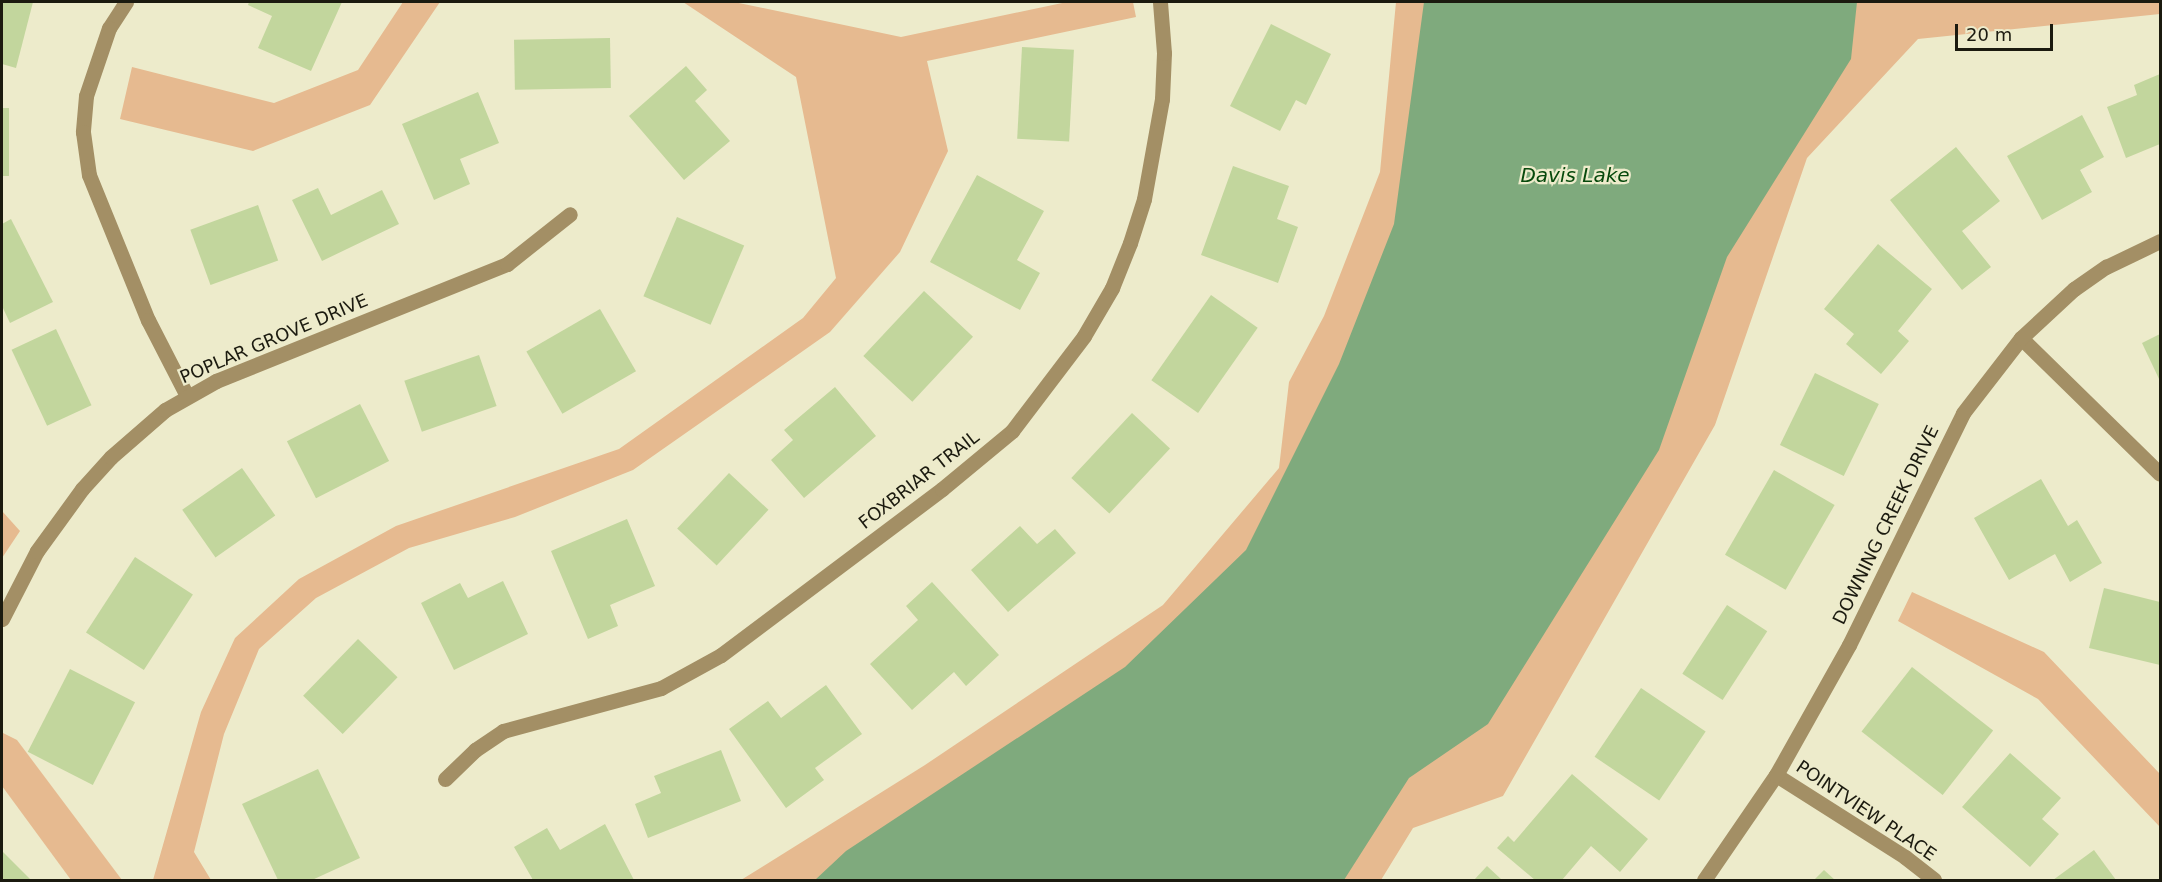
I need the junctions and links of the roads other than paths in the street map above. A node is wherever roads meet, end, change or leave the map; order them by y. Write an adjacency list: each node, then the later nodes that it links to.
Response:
1 (126, 2): 6 (street)
2 (1160, 2): 10 (street, FOXBRIAR TRAIL)
3 (570, 214): 6 (street, POPLAR GROVE DRIVE)
4 (2160, 242): 5 (street, DOWNING CREEK DRIVE)
5 (2021, 338): 7 (street); 9 (street, DOWNING CREEK DRIVE)
6 (187, 396): 8 (street, POPLAR GROVE DRIVE)
7 (2160, 474)
8 (2, 619)
9 (1776, 775): 11 (street, DOWNING CREEK DRIVE); 12 (street, POINTVIEW PLACE)
10 (445, 779)
11 (1704, 880)
12 (1935, 880)

